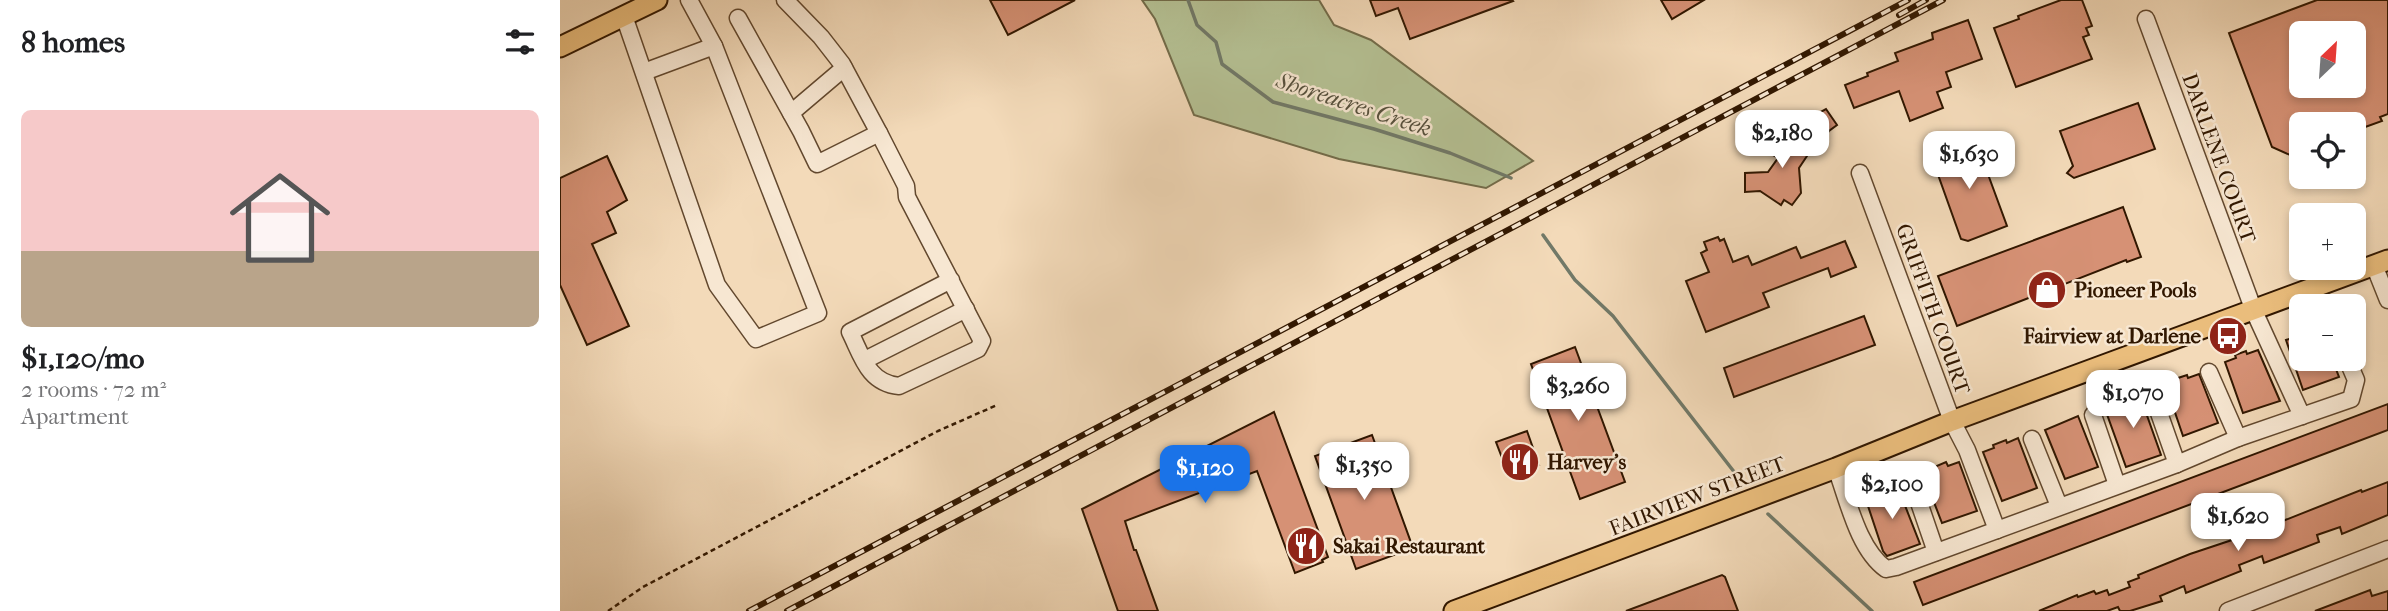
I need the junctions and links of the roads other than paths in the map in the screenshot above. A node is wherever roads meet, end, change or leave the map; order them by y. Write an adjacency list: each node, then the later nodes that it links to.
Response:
1 (657, 0): 4 (main road)
2 (689, 0): 7 (street)
3 (785, 0): 9 (street)
4 (624, 16): 8 (main road); 10 (street)
5 (738, 18): 11 (street)
6 (2146, 19): 18 (street, DARLENE COURT)
7 (714, 46): 10 (street); 10 (street)
8 (560, 47)
9 (844, 68): 11 (street); 12 (street)
10 (644, 72)
11 (792, 113): 12 (street)
12 (879, 133): 15 (street)
13 (1860, 173): 25 (street, GRIFFITH COURT)
14 (2381, 263): 16 (street); 18 (main road, FAIRVIEW STREET)
15 (951, 280): 17 (street); 19 (street)
16 (2388, 300)
17 (966, 309): 19 (street); 19 (street)
18 (2254, 311): 24 (street, DARLENE COURT); 25 (main road, FAIRVIEW STREET)
19 (865, 360)
20 (2352, 371): 24 (street)
21 (2210, 372): 26 (street)
22 (2152, 393): 28 (street)
23 (2093, 415): 31 (street)
24 (2302, 416): 26 (street)
25 (1952, 421): 29 (main road, FAIRVIEW STREET); 33 (street, GRIFFITH COURT)
26 (2238, 438): 28 (street)
27 (2032, 439): 32 (street)
28 (2177, 464): 31 (street)
29 (1836, 468): 35 (street); 36 (main road, FAIRVIEW STREET)
30 (1913, 485): 35 (street)
31 (2117, 485): 32 (street)
32 (2059, 506): 33 (street)
33 (1997, 530): 35 (street)
34 (2388, 549): 37 (street)
35 (1936, 552)
36 (1454, 611)
37 (2228, 611)

